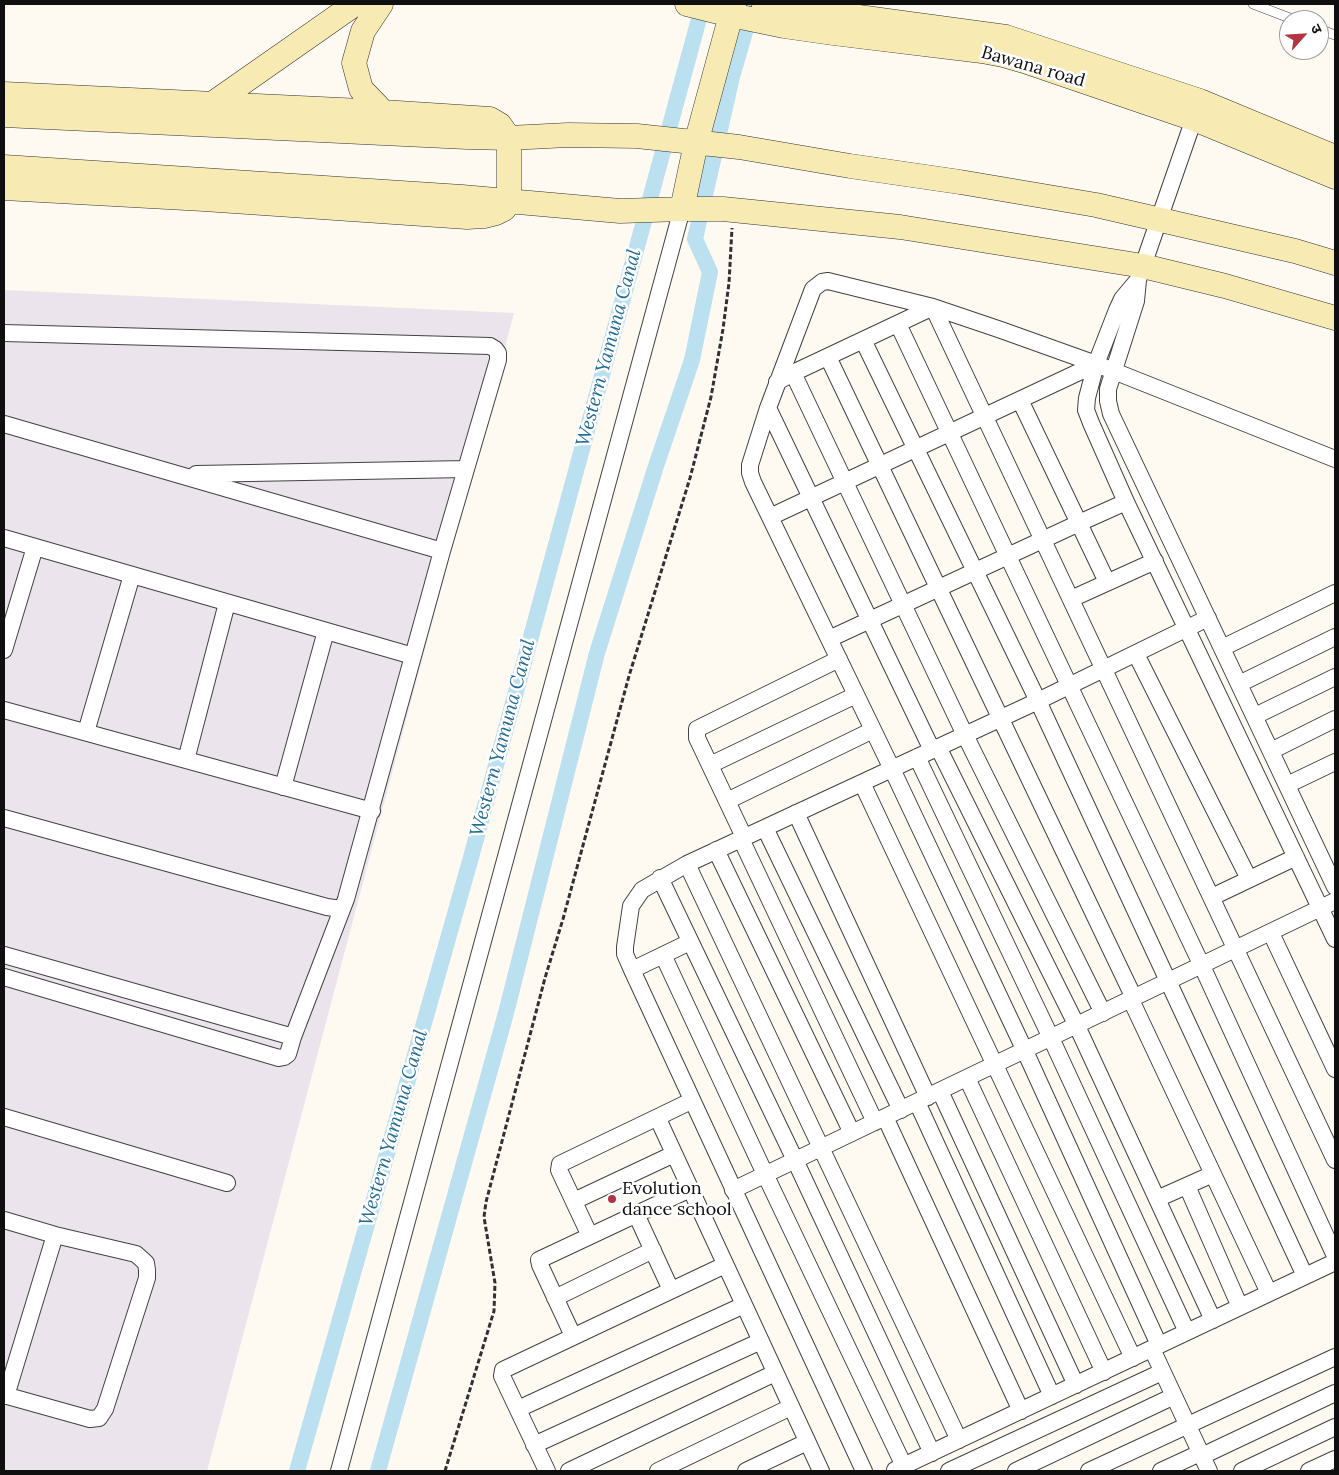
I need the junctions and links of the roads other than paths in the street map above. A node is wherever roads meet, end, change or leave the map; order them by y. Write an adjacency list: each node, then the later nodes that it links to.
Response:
1 (355, 4): 8 (main road)
2 (381, 4): 10 (main road)
3 (687, 4): 5 (main road, Bawana road)
4 (1253, 4): 6 (lane)
5 (734, 9): 9 (main road, Bawana road); 13 (main road)
6 (1279, 14)
7 (4, 94): 8 (main road)
8 (212, 104): 10 (main road)
9 (1197, 110): 14 (main road, Bawana road); 16 (main road, Bawana road); 20 (street)
10 (383, 112): 12 (main road)
11 (4, 115): 12 (main road)
12 (509, 138): 13 (main road); 18 (main road)
13 (698, 143): 19 (main road); 20 (main road)
14 (1335, 157)
15 (4, 167): 18 (main road)
16 (1335, 177)
17 (4, 188): 18 (main road)
18 (509, 202): 19 (main road)
19 (683, 209): 22 (main road); 191 (street)
20 (1160, 218): 21 (main road); 22 (street)
21 (1335, 263)
22 (1141, 273): 24 (main road); 29 (street); 30 (street)
23 (933, 307): 25 (street); 29 (street); 32 (street); 35 (street)
24 (1335, 318)
25 (898, 324): 27 (street); 37 (street)
26 (4, 333): 41 (street)
27 (863, 340): 28 (street); 38 (street)
28 (828, 357): 31 (street); 40 (street)
29 (1096, 364): 30 (street); 33 (street); 45 (street)
30 (1113, 371): 39 (street); 62 (street)
31 (793, 373): 32 (street); 43 (street)
32 (777, 382): 34 (street)
33 (1020, 400): 35 (street); 47 (street)
34 (768, 408): 44 (street); 46 (street)
35 (984, 417): 37 (street); 49 (street)
36 (4, 424): 42 (street)
37 (950, 433): 38 (street); 52 (street)
38 (916, 449): 40 (street); 54 (street)
39 (1335, 459)
40 (880, 465): 43 (street); 57 (street)
41 (466, 469): 42 (street); 51 (street)
42 (179, 475): 51 (street)
43 (845, 482): 44 (street); 61 (street)
44 (811, 498): 46 (street); 63 (street)
45 (1126, 502): 47 (street); 53 (street)
46 (770, 517): 67 (street)
47 (1079, 523): 49 (street); 56 (street)
48 (4, 538): 50 (street)
49 (1042, 539): 52 (street); 59 (street)
50 (35, 547): 55 (street); 69 (street)
51 (442, 551): 71 (street)
52 (1008, 555): 54 (street); 76 (street)
53 (1155, 561): 56 (street); 64 (street)
54 (974, 571): 57 (street); 78 (street)
55 (132, 575): 60 (street); 84 (street)
56 (1107, 582): 59 (street)
57 (938, 588): 61 (street); 81 (street)
58 (1335, 593): 68 (street)
59 (1071, 599): 73 (street)
60 (227, 602): 65 (street); 89 (street)
61 (903, 604): 63 (street); 85 (street)
62 (1208, 618): 64 (street); 68 (street)
63 (870, 620): 67 (street); 86 (street)
64 (1187, 628): 70 (street); 104 (street)
65 (326, 631): 71 (street); 95 (street)
66 (1335, 637): 75 (street)
67 (829, 639): 72 (street)
68 (1222, 648): 75 (street)
69 (4, 650)
70 (1136, 654): 73 (street); 107 (street)
71 (414, 656): 97 (street)
72 (839, 659): 77 (street); 91 (street)
73 (1104, 669): 76 (street); 109 (street)
74 (1335, 677): 80 (street)
75 (1239, 684): 80 (street)
76 (1069, 686): 78 (street); 118 (street)
77 (856, 695): 83 (street); 91 (street)
78 (1038, 702): 81 (street); 121 (street)
79 (4, 710): 84 (street)
80 (1255, 716): 87 (street)
81 (1001, 718): 85 (street); 122 (street)
82 (1335, 719): 87 (street)
83 (873, 730): 92 (street); 96 (street)
84 (86, 732): 89 (street)
85 (965, 735): 86 (street); 123 (street)
86 (935, 749): 88 (street); 124 (street)
87 (1271, 751): 94 (street)
88 (917, 757): 92 (street); 126 (street)
89 (186, 760): 95 (street)
90 (1335, 762): 94 (street)
91 (710, 765): 96 (street)
92 (892, 769): 93 (street); 127 (street)
93 (862, 783): 98 (street); 128 (street)
94 (1287, 785): 103 (street)
95 (283, 786): 97 (street)
96 (727, 802): 101 (street)
97 (372, 811): 111 (street)
98 (796, 813): 100 (street); 131 (street)
99 (4, 818): 111 (street)
100 (765, 828): 101 (street); 133 (street)
101 (743, 838): 102 (street); 136 (street)
102 (716, 850): 105 (street); 137 (street)
103 (1329, 855): 108 (street)
104 (1296, 857): 107 (street); 110 (street)
105 (687, 864): 106 (street); 138 (street)
106 (660, 878): 114 (street); 119 (street)
107 (1249, 878): 109 (street)
108 (1335, 886)
109 (1212, 897): 115 (street)
110 (1328, 905): 112 (street); 113 (street)
111 (342, 909): 125 (street)
112 (1271, 933): 115 (street); 129 (street)
113 (1335, 939)
114 (690, 942): 116 (street); 140 (street)
115 (1237, 949): 118 (street); 141 (street)
116 (663, 955): 119 (street); 142 (street)
117 (4, 956): 125 (street)
118 (1202, 966): 121 (street); 155 (street)
119 (632, 970): 132 (street)
120 (4, 977): 125 (street)
121 (1169, 982): 122 (street); 158 (street)
122 (1132, 999): 123 (street); 143 (street)
123 (1103, 1013): 124 (street)
124 (1077, 1026): 126 (street); 148 (street)
125 (293, 1037)
126 (1052, 1038): 127 (street); 165 (street)
127 (1024, 1050): 128 (street); 168 (street)
128 (995, 1065): 130 (street); 170 (street)
129 (1335, 1069)
130 (967, 1078): 131 (street); 171 (street)
131 (928, 1097): 133 (street); 174 (street); 177 (street)
132 (691, 1101): 134 (street); 147 (street)
133 (901, 1110): 136 (street)
134 (660, 1116): 139 (street); 149 (street)
135 (4, 1117): 144 (street)
136 (880, 1119): 137 (street); 181 (street)
137 (852, 1133): 138 (street)
138 (821, 1148): 140 (street); 184 (street)
139 (674, 1154): 146 (street); 149 (street)
140 (795, 1160): 142 (street); 187 (street)
141 (1335, 1160)
142 (765, 1174): 147 (street); 190 (street)
143 (1213, 1174): 145 (street); 160 (street)
144 (227, 1183)
145 (1187, 1186): 148 (street); 163 (street)
146 (690, 1189): 150 (street); 157 (street)
147 (733, 1190): 197 (street)
148 (1157, 1199): 164 (street)
149 (574, 1201): 153 (street)
150 (636, 1214): 153 (street); 154 (street)
151 (4, 1220): 152 (street)
152 (55, 1235): 176 (street); 176 (street)
153 (590, 1236): 161 (street)
154 (653, 1250): 159 (street); 161 (street)
155 (1335, 1256)
156 (1335, 1262): 158 (street)
157 (725, 1265): 159 (street); 162 (street)
158 (1305, 1276): 160 (street)
159 (671, 1290): 166 (street)
160 (1269, 1293): 163 (street)
161 (555, 1298): 166 (street)
162 (744, 1305): 167 (street); 180 (street)
163 (1240, 1307): 164 (street)
164 (1213, 1320): 165 (street)
165 (1187, 1332): 168 (street)
166 (573, 1336): 180 (street)
167 (760, 1341): 173 (street); 186 (street)
168 (1155, 1347): 170 (street); 172 (street)
169 (1335, 1357): 182 (street)
170 (1133, 1358): 171 (street)
171 (1104, 1372): 174 (street)
172 (1162, 1372): 178 (street); 198 (street)
173 (776, 1373): 179 (street); 193 (street)
174 (1076, 1385): 177 (street)
175 (1335, 1393): 188 (street)
176 (5, 1396)
177 (1052, 1396): 181 (street)
178 (1174, 1396): 182 (street); 199 (street)
179 (791, 1408): 185 (street); 194 (street)
180 (518, 1410): 186 (street)
181 (1021, 1411): 184 (street)
182 (1187, 1425): 188 (street); 200 (street)
183 (1335, 1428): 203 (street)
184 (959, 1440): 187 (street)
185 (807, 1442): 195 (street); 196 (street)
186 (534, 1445): 192 (street)
187 (932, 1453): 190 (street)
188 (1201, 1454): 201 (street); 202 (street)
189 (1335, 1459): 204 (street)
190 (899, 1469)
191 (339, 1471)
192 (547, 1471)
193 (570, 1471)
194 (658, 1471)
195 (746, 1471)
196 (821, 1471)
197 (864, 1471)
198 (949, 1471)
199 (1016, 1471)
200 (1089, 1471)
201 (1161, 1471)
202 (1209, 1471)
203 (1242, 1471)
204 (1309, 1471)

